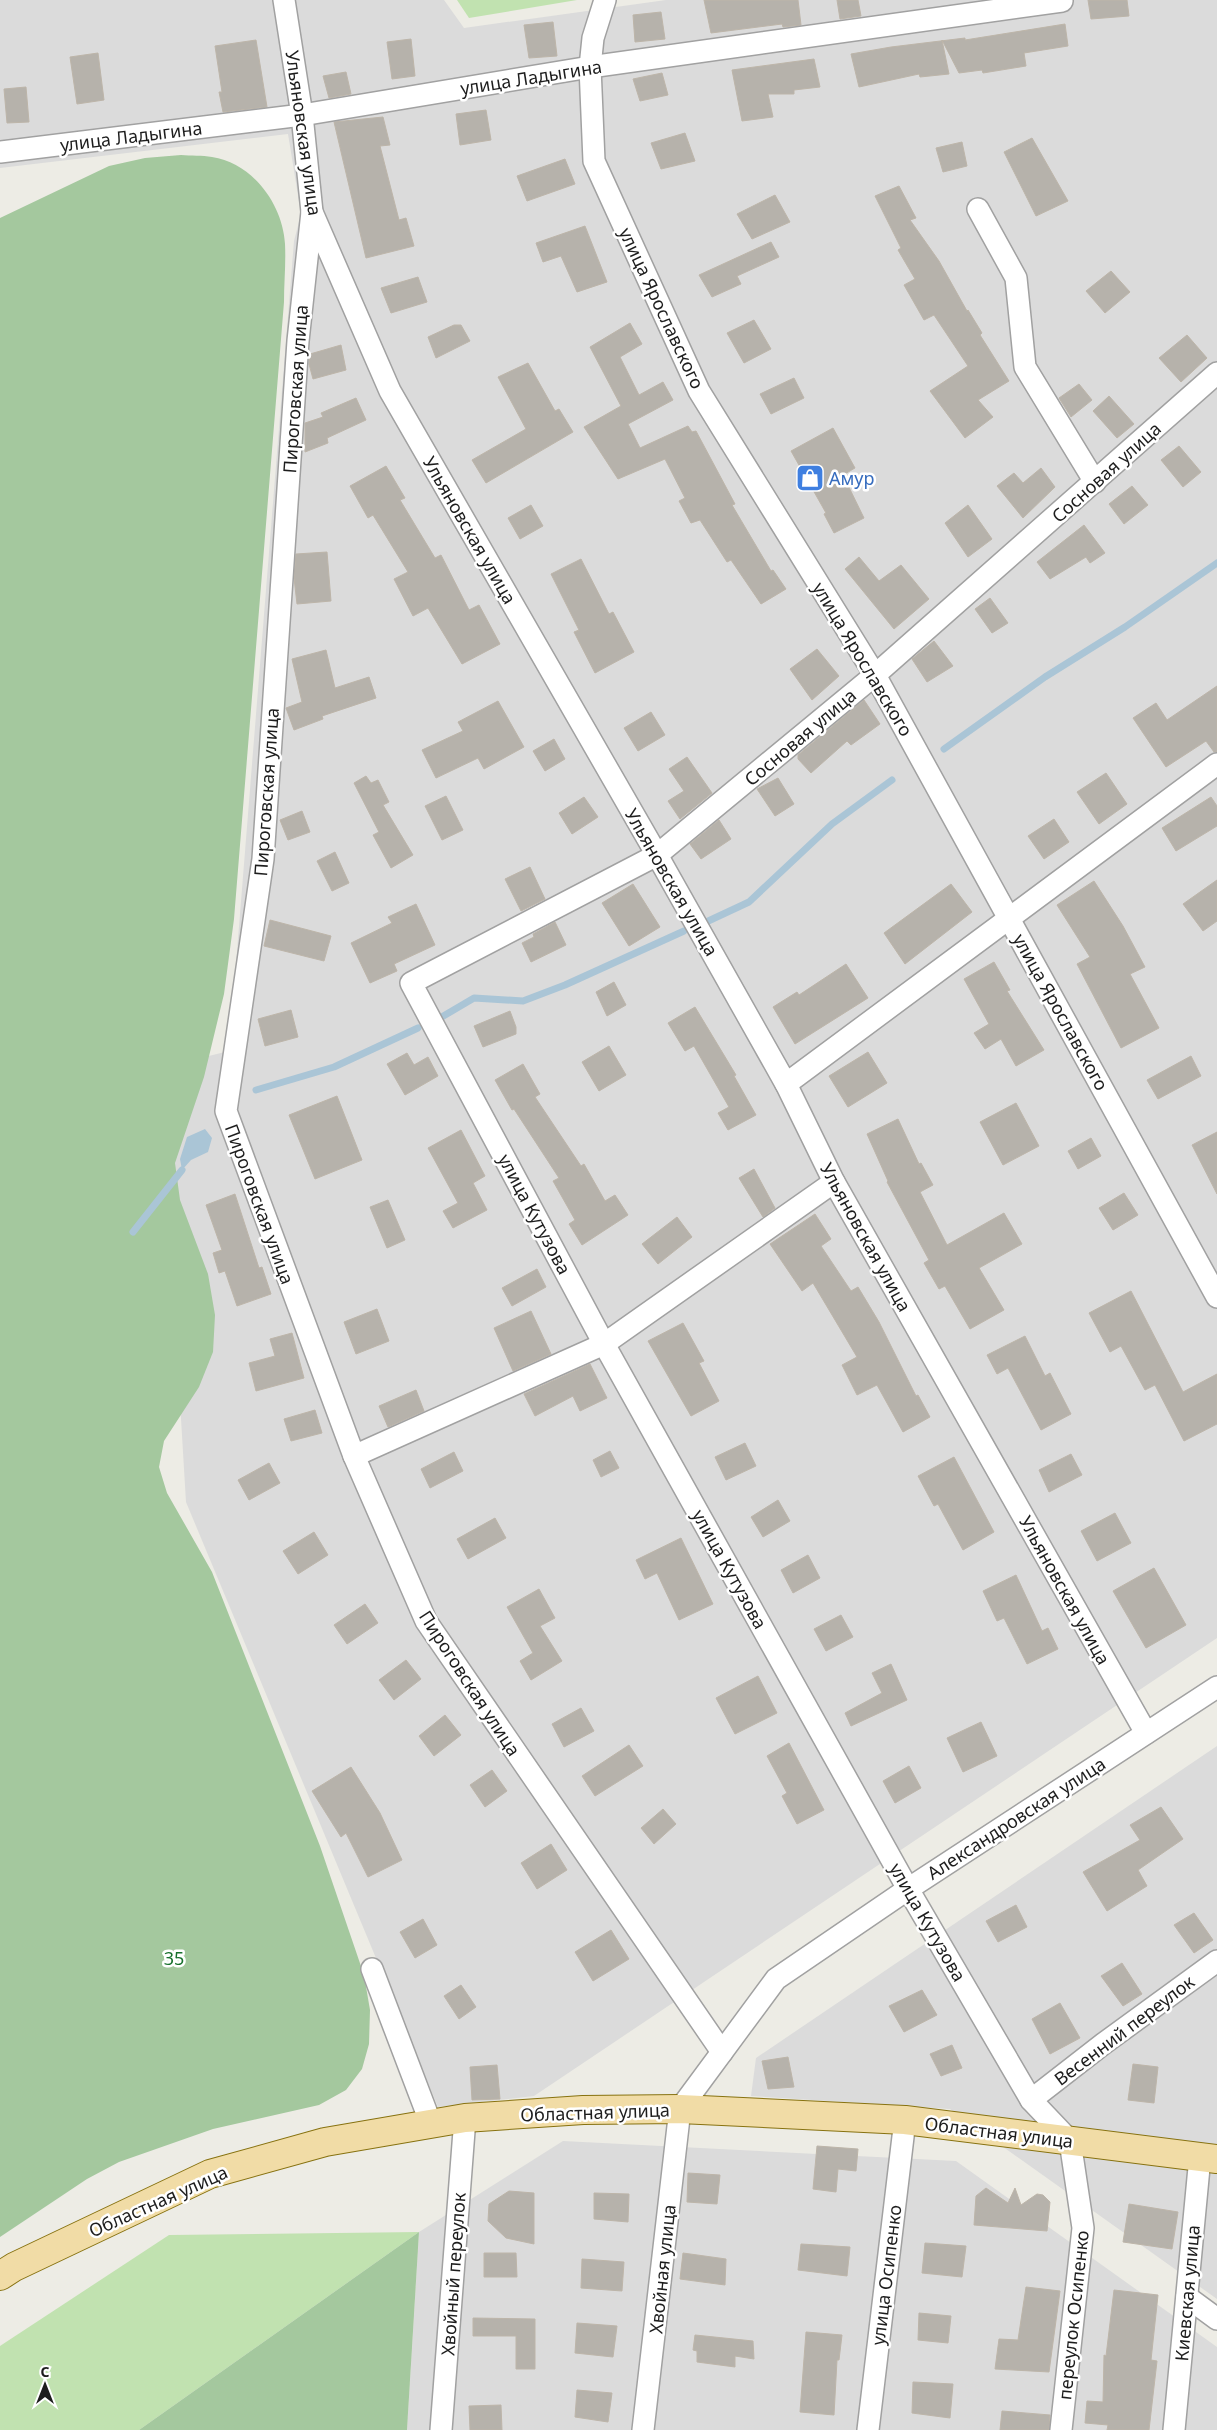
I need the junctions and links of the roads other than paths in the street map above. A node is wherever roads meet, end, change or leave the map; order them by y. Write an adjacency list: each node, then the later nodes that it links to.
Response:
1 (284, 0): 5 (street, Ульяновская улица)
2 (605, 0): 4 (street, улица Ярославского)
3 (1062, 1): 4 (street, улица Ладыгина)
4 (590, 67): 5 (street, улица Ладыгина); 11 (street, улица Ярославского)
5 (302, 115): 6 (street, улица Ладыгина); 8 (street, Ульяновская улица)
6 (0, 152)
7 (978, 208): 10 (street)
8 (312, 212): 13 (street, Ульяновская улица); 20 (street, Пироговская улица)
9 (1217, 373): 10 (street, Сосновая улица)
10 (1095, 482): 11 (street, Сосновая улица)
11 (875, 675): 13 (street, Сосновая улица); 14 (street, улица Ярославского)
12 (1217, 764): 14 (street)
13 (657, 855): 15 (street, Сосновая улица); 16 (street, Ульяновская улица)
14 (1010, 918): 16 (street); 18 (street, улица Ярославского)
15 (411, 983): 19 (street, улица Кутузова)
16 (786, 1084): 17 (street, Ульяновская улица)
17 (834, 1182): 19 (street); 22 (street, Ульяновская улица)
18 (1217, 1297)
19 (604, 1344): 20 (street); 23 (street, улица Кутузова)
20 (354, 1456): 26 (street, Пироговская улица)
21 (1217, 1687): 22 (street, Александровская улица)
22 (1146, 1734): 23 (street, Александровская улица)
23 (908, 1889): 26 (street, Александровская улица); 27 (street, улица Кутузова)
24 (1217, 1961): 27 (street, Весенний переулок)
25 (372, 1969): 31 (street)
26 (722, 2052): 28 (street, Александровская улица)
27 (1031, 2100): 32 (street, улица Кутузова)
28 (680, 2109): 29 (main road, Областная улица); 30 (main road, Областная улица); 38 (street, Хвойная улица)
29 (465, 2118): 31 (main road, Областная улица); 37 (street, Хвойный переулок)
30 (905, 2120): 32 (main road, Областная улица); 39 (street, улица Осипенко)
31 (431, 2124): 34 (main road, Областная улица)
32 (1070, 2141): 33 (main road, Областная улица); 40 (street, переулок Осипенко)
33 (1209, 2158): 35 (street, Киевская улица)
34 (0, 2276)
35 (1187, 2296): 36 (street); 41 (street, Киевская улица)
36 (1217, 2319)
37 (441, 2430)
38 (643, 2430)
39 (868, 2430)
40 (1061, 2430)
41 (1174, 2430)

